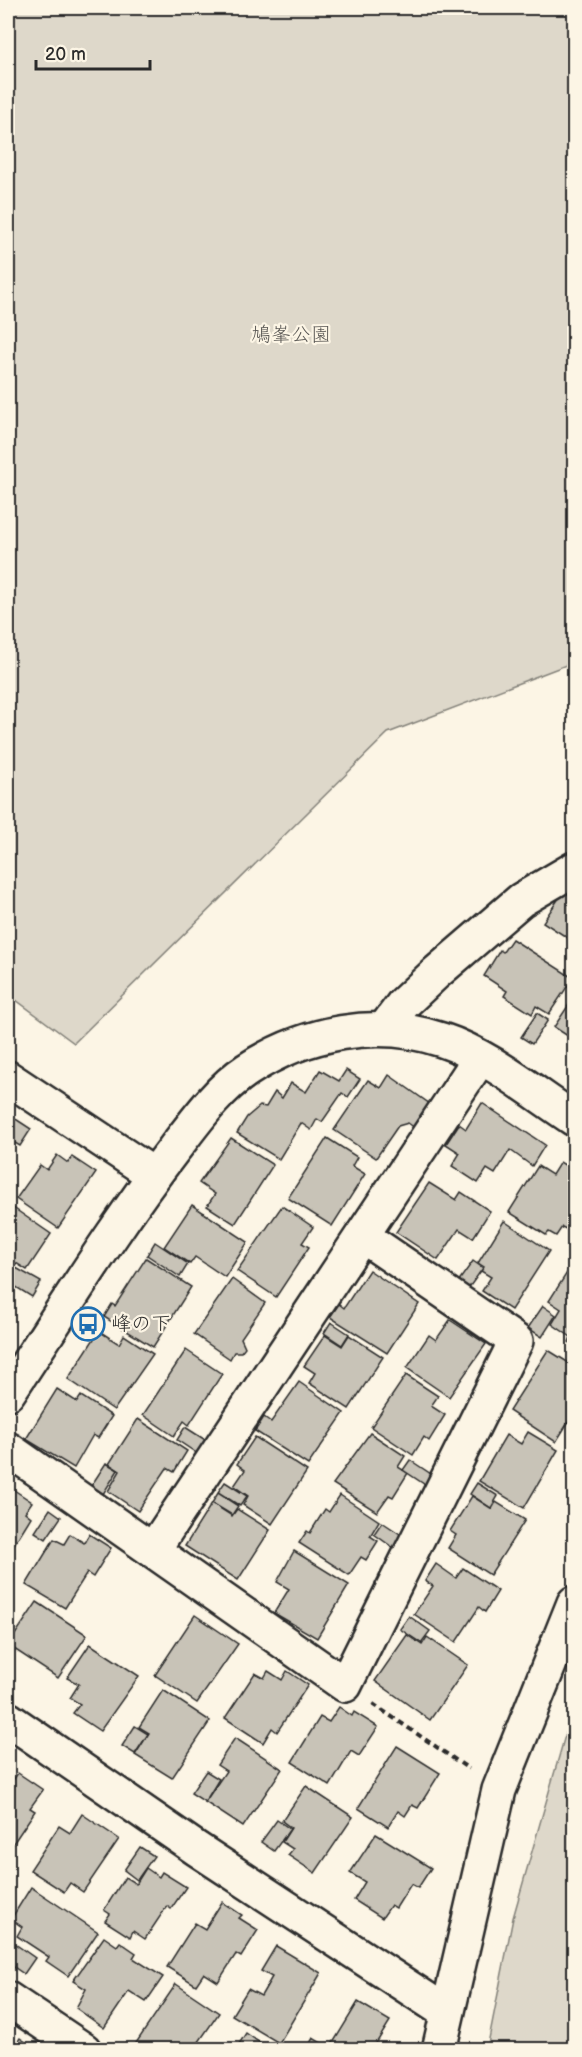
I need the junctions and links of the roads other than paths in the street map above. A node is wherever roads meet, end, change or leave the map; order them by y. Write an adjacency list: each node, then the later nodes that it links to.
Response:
1 (574, 869): 2 (street)
2 (385, 1028): 3 (street); 6 (street)
3 (480, 1058): 5 (street); 7 (street)
4 (8, 1078): 6 (street)
5 (574, 1119)
6 (154, 1175): 8 (street)
7 (364, 1237): 10 (street); 10 (street)
8 (8, 1393)
9 (8, 1449): 10 (street)
10 (153, 1550)
11 (574, 1602): 14 (street)
12 (8, 1719): 14 (street)
13 (8, 1999): 15 (street)
14 (446, 2012): 16 (street)
15 (84, 2049)
16 (439, 2049)

